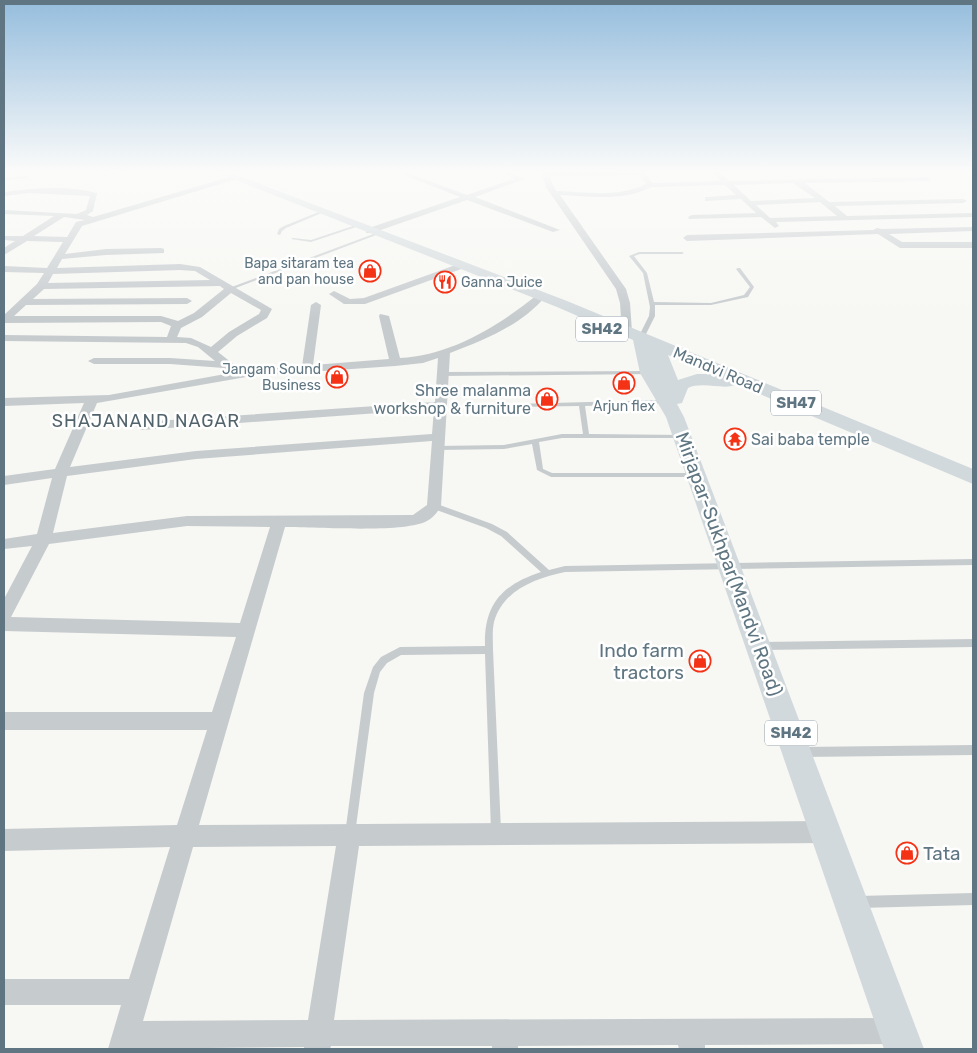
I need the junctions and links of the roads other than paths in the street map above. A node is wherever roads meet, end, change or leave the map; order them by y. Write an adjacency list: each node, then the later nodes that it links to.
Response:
1 (53, 220): 19 (street)
2 (89, 220): 22 (street)
3 (302, 220): 17 (lane)
4 (343, 220): 12 (main road, SH42)
5 (398, 220): 12 (street)
6 (530, 220): 13 (street)
7 (573, 220): 50 (street)
8 (770, 220): 16 (street)
9 (865, 220): 15 (street)
10 (916, 220): 14 (street)
11 (973, 229): 14 (street)
12 (368, 230): 21 (lane); 28 (main road, SH42); 35 (lane)
13 (556, 230)
14 (929, 230): 15 (street)
15 (879, 231): 16 (street); 23 (street)
16 (784, 233): 20 (street)
17 (279, 234)
18 (4, 238): 19 (street)
19 (25, 238): 22 (street); 25 (street)
20 (687, 238)
21 (293, 239)
22 (69, 240): 27 (street)
23 (973, 245)
24 (161, 251): 27 (street)
25 (4, 252)
26 (682, 253): 42 (lane)
27 (59, 257): 31 (street)
28 (461, 266): 36 (street); 37 (main road, SH42)
29 (4, 269): 31 (street)
30 (738, 269): 42 (lane)
31 (51, 271): 32 (street); 34 (street)
32 (220, 282): 33 (street); 35 (street)
33 (142, 284): 34 (street); 38 (street)
34 (41, 286): 41 (street)
35 (231, 288): 47 (street); 51 (street)
36 (334, 294)
37 (544, 299): 50 (main road, SH42); 52 (street)
38 (128, 301): 39 (street); 41 (street)
39 (166, 301): 40 (street); 45 (street)
40 (187, 301)
41 (24, 302): 46 (street)
42 (652, 303): 50 (lane)
43 (316, 305): 56 (street)
44 (384, 316): 54 (street)
45 (154, 319): 46 (street); 47 (street)
46 (4, 320)
47 (176, 326): 49 (street)
48 (4, 338): 49 (street)
49 (171, 339): 51 (street)
50 (645, 343): 57 (main road, Mirjapar-Sukhpar(Mandvi Road) / SH42); 60 (main road, SH47); 66 (main road, Mirjapar-Sukhpar(Mandvi Road) / SH42); 71 (main road, Mandvi Road / SH47)
51 (211, 352): 55 (street)
52 (444, 353): 54 (street); 58 (street)
53 (94, 361): 55 (street)
54 (395, 363): 56 (street)
55 (226, 365): 59 (street)
56 (307, 369): 59 (street)
57 (649, 373): 58 (lane); 66 (main road, Mirjapar-Sukhpar(Mandvi Road) / SH42)
58 (443, 374): 64 (street)
59 (240, 375): 61 (street)
60 (728, 382): 66 (main road); 71 (main road, SH47)
61 (92, 400): 62 (street); 72 (street)
62 (4, 402)
63 (582, 404): 65 (lane); 66 (lane); 68 (lane)
64 (441, 405): 67 (street); 70 (street)
65 (514, 406)
66 (675, 414): 68 (lane); 73 (main road, Mirjapar-Sukhpar(Mandvi Road) / SH42)
67 (141, 426)
68 (586, 436): 69 (lane)
69 (535, 441): 70 (lane); 73 (lane)
70 (438, 442): 72 (street); 76 (street)
71 (937, 462): 74 (main road, Mandvi Road / SH47)
72 (61, 472): 75 (street); 78 (street)
73 (696, 475): 81 (main road, Mirjapar-Sukhpar(Mandvi Road) / SH42)
74 (973, 476)
75 (4, 480)
76 (434, 506): 77 (street); 82 (lane)
77 (279, 521): 78 (street); 85 (street)
78 (43, 540): 79 (street); 83 (street)
79 (4, 544)
80 (973, 562): 81 (lane)
81 (728, 565): 82 (lane); 87 (main road, Mirjapar-Sukhpar(Mandvi Road) / SH42)
82 (546, 572): 88 (lane)
83 (4, 614)
84 (4, 624): 85 (street)
85 (248, 630): 90 (street)
86 (973, 643): 87 (lane)
87 (760, 646): 92 (main road, Mirjapar-Sukhpar(Mandvi Road) / SH42)
88 (489, 650): 94 (lane); 96 (lane)
89 (4, 721): 90 (street)
90 (220, 721): 95 (street)
91 (973, 750): 92 (lane)
92 (798, 752): 93 (main road, Mirjapar-Sukhpar(Mandvi Road) / SH42)
93 (826, 832): 94 (street); 99 (main road, Mirjapar-Sukhpar(Mandvi Road) / SH42)
94 (496, 834): 96 (street)
95 (185, 836): 96 (street); 97 (street); 101 (street)
96 (350, 836): 104 (street)
97 (4, 840)
98 (973, 899): 99 (lane)
99 (852, 903): 103 (main road, Mirjapar-Sukhpar(Mandvi Road) / SH42)
100 (4, 992): 101 (street)
101 (138, 992): 106 (street)
102 (690, 1040): 103 (street); 105 (street)
103 (901, 1040)
104 (318, 1041): 105 (street); 106 (street)
105 (505, 1041)
106 (123, 1042)

